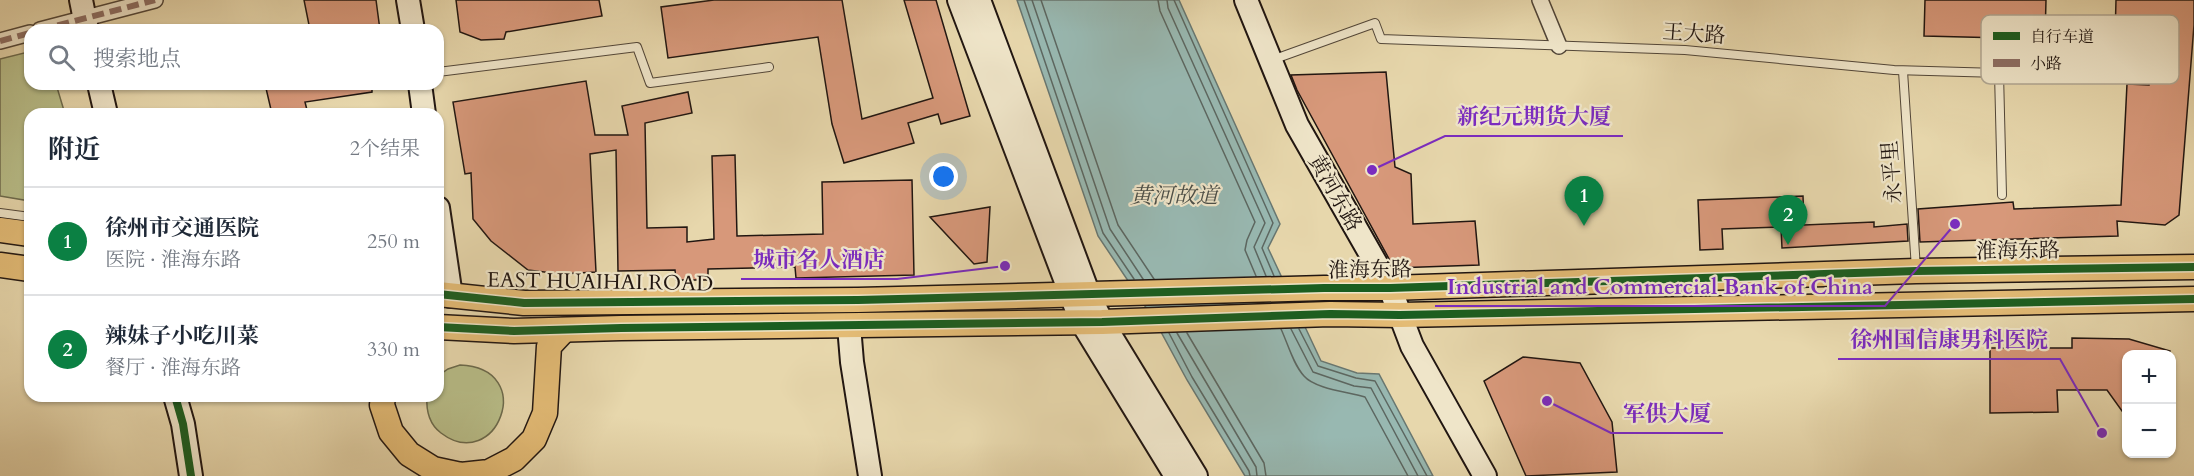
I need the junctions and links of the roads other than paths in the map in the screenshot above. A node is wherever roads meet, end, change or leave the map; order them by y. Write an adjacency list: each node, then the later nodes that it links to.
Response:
1 (155, 0): 7 (street)
2 (408, 0): 9 (main road)
3 (959, 0): 34 (main road)
4 (979, 0): 34 (main road)
5 (1246, 0): 13 (main road, 黄河东路)
6 (1540, 0): 12 (street)
7 (84, 16): 8 (street)
8 (59, 24)
9 (411, 24)
10 (24, 35): 11 (street)
11 (0, 41)
12 (1559, 45): 13 (lane, 王大路); 16 (lane, 王大路)
13 (1270, 60): 32 (main road, 黄河东路)
14 (769, 67): 15 (lane)
15 (444, 71)
16 (1903, 71): 17 (lane, 王大路); 31 (lane, 永平里)
17 (1981, 73)
18 (1999, 84): 23 (lane)
19 (100, 90): 21 (main road)
20 (421, 90): 22 (main road)
21 (105, 108)
22 (423, 108)
23 (2002, 195)
24 (0, 213): 25 (lane)
25 (24, 217)
26 (0, 230): 27 (main road)
27 (24, 233)
28 (0, 265): 30 (main road)
29 (2194, 267): 31 (main road, 淮海东路)
30 (24, 268)
31 (1916, 271): 32 (main road, 淮海东路)
32 (1390, 288): 35 (main road, 淮海东路); 37 (main road, 黄河东路)
33 (445, 295): 34 (main road, EAST HUAIHAI ROAD)
34 (1080, 295): 35 (main road, EAST HUAIHAI ROAD); 39 (main road)
35 (1122, 295)
36 (2194, 299): 37 (main road, 淮海东路)
37 (1400, 315): 38 (main road, 淮海东路); 50 (main road, 黄河东路)
38 (1136, 321): 39 (main road, EAST HUAIHAI ROAD)
39 (1091, 322): 40 (main road, EAST HUAIHAI ROAD); 48 (main road); 49 (main road)
40 (849, 326): 42 (main road, EAST HUAIHAI ROAD); 47 (main road)
41 (444, 327): 42 (main road, EAST HUAIHAI ROAD)
42 (564, 330): 45 (main road)
43 (177, 402): 46 (main road)
44 (382, 402): 45 (main road)
45 (480, 475)
46 (191, 476)
47 (870, 476)
48 (1176, 476)
49 (1196, 476)
50 (1485, 476)

